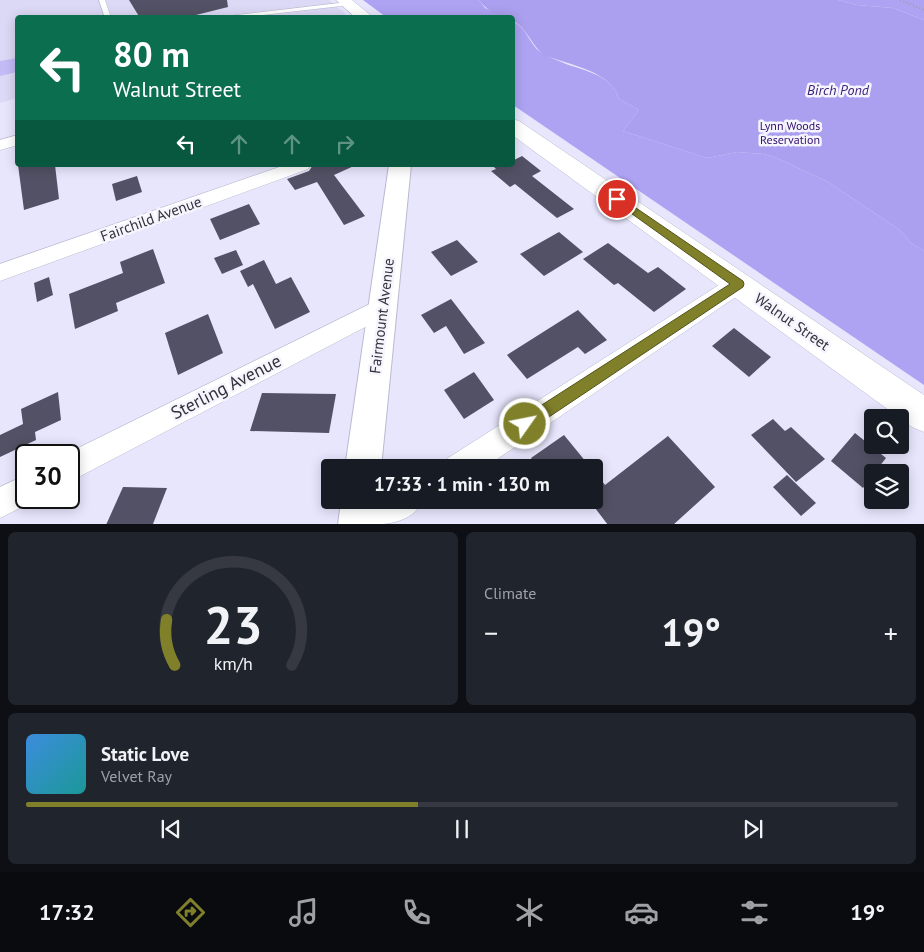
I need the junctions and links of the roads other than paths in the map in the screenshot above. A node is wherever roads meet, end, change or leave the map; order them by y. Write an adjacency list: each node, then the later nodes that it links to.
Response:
1 (102, 0): 3 (lane)
2 (345, 2): 4 (lane); 5 (main road)
3 (107, 15)
4 (239, 15)
5 (362, 15)
6 (515, 127): 12 (main road, Walnut Street)
7 (15, 141): 8 (street)
8 (0, 144)
9 (296, 167): 11 (street, Fairchild Avenue)
10 (400, 167): 13 (street, Fairmount Avenue)
11 (0, 273)
12 (738, 284): 14 (main road, Walnut Street); 16 (street)
13 (384, 306): 15 (street, Fairmount Avenue); 17 (street, Sterling Avenue)
14 (924, 415)
15 (365, 459)
16 (472, 459)
17 (80, 462)
18 (15, 496): 19 (street)
19 (0, 504)
20 (359, 509): 22 (street)
21 (395, 509): 23 (street)
22 (357, 524)
23 (371, 524)

